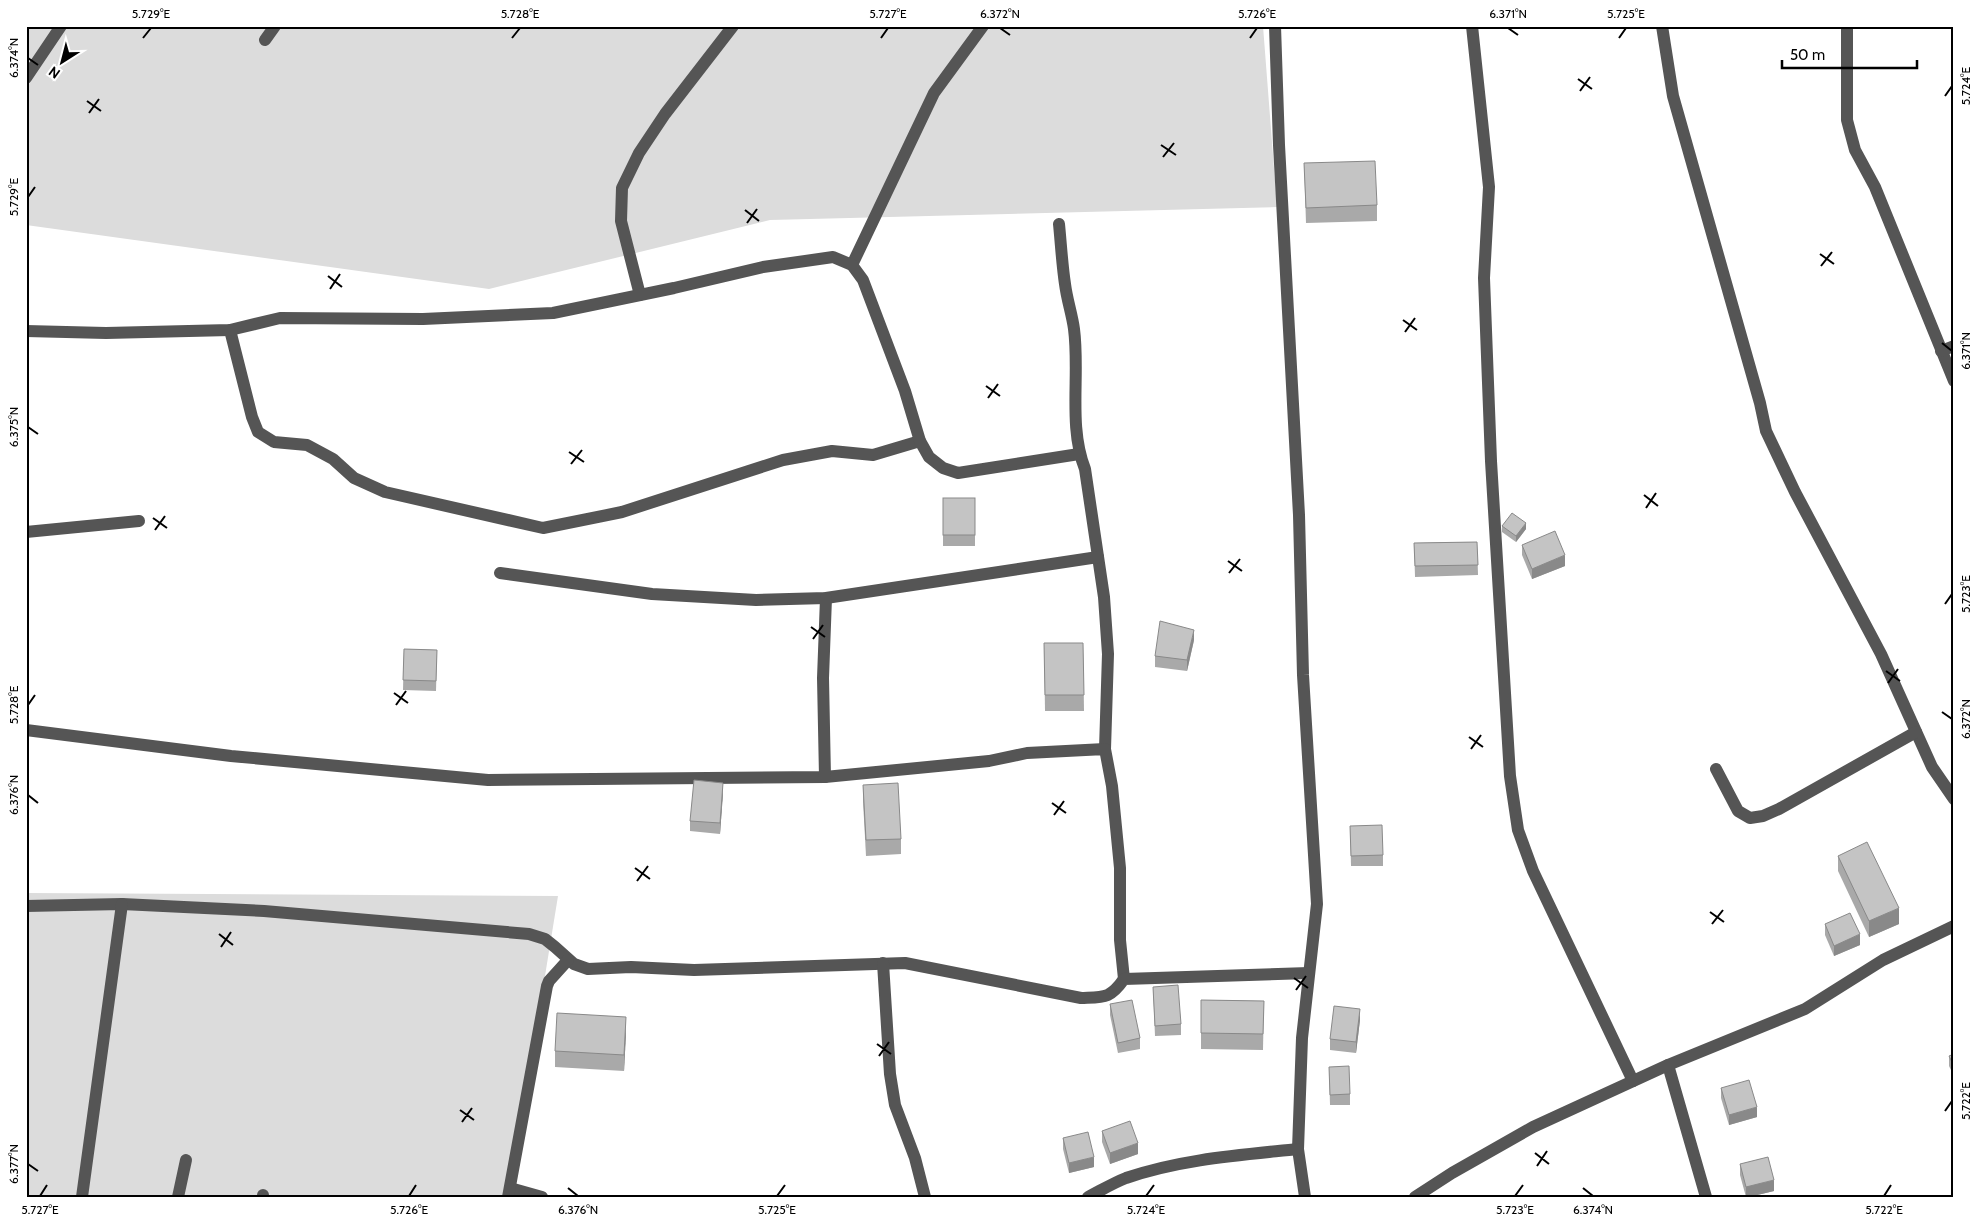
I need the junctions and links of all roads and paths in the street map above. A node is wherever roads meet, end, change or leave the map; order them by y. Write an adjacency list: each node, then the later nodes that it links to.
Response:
1 (61, 26): 10 (street)
2 (275, 26): 9 (street)
3 (733, 26): 13 (street)
4 (983, 26): 12 (street)
5 (1275, 26): 37 (street)
6 (1472, 26): 40 (street)
7 (1662, 26): 27 (street)
8 (1846, 26): 17 (street)
9 (265, 40)
10 (26, 78)
11 (1059, 224): 20 (street)
12 (852, 265): 13 (street); 19 (street)
13 (640, 295): 14 (street)
14 (230, 330): 15 (street); 19 (street)
15 (26, 332)
16 (1954, 346): 17 (street)
17 (1941, 351): 18 (street)
18 (1954, 381)
19 (920, 441): 20 (street)
20 (1079, 454): 23 (street)
21 (139, 521): 22 (street)
22 (26, 532)
23 (1098, 557): 25 (street); 28 (street)
24 (500, 573): 25 (street)
25 (826, 598): 30 (street)
26 (26, 730): 30 (street)
27 (1916, 732): 29 (street); 31 (street)
28 (1105, 749): 30 (street); 38 (street)
29 (1716, 769)
30 (825, 777)
31 (1954, 799)
32 (122, 904): 33 (street); 35 (street); 44 (street)
33 (26, 906)
34 (1954, 926): 39 (street)
35 (568, 960): 36 (street); 43 (street)
36 (882, 963): 38 (street); 47 (street)
37 (1309, 973): 38 (street); 41 (street)
38 (1124, 979)
39 (1668, 1065): 40 (street); 51 (street)
40 (1633, 1081): 50 (street)
41 (1298, 1149): 48 (street); 49 (street)
42 (186, 1160): 45 (street)
43 (509, 1192): 46 (street)
44 (82, 1197)
45 (178, 1197)
46 (542, 1197)
47 (925, 1197)
48 (1088, 1197)
49 (1305, 1197)
50 (1415, 1197)
51 (1706, 1197)

